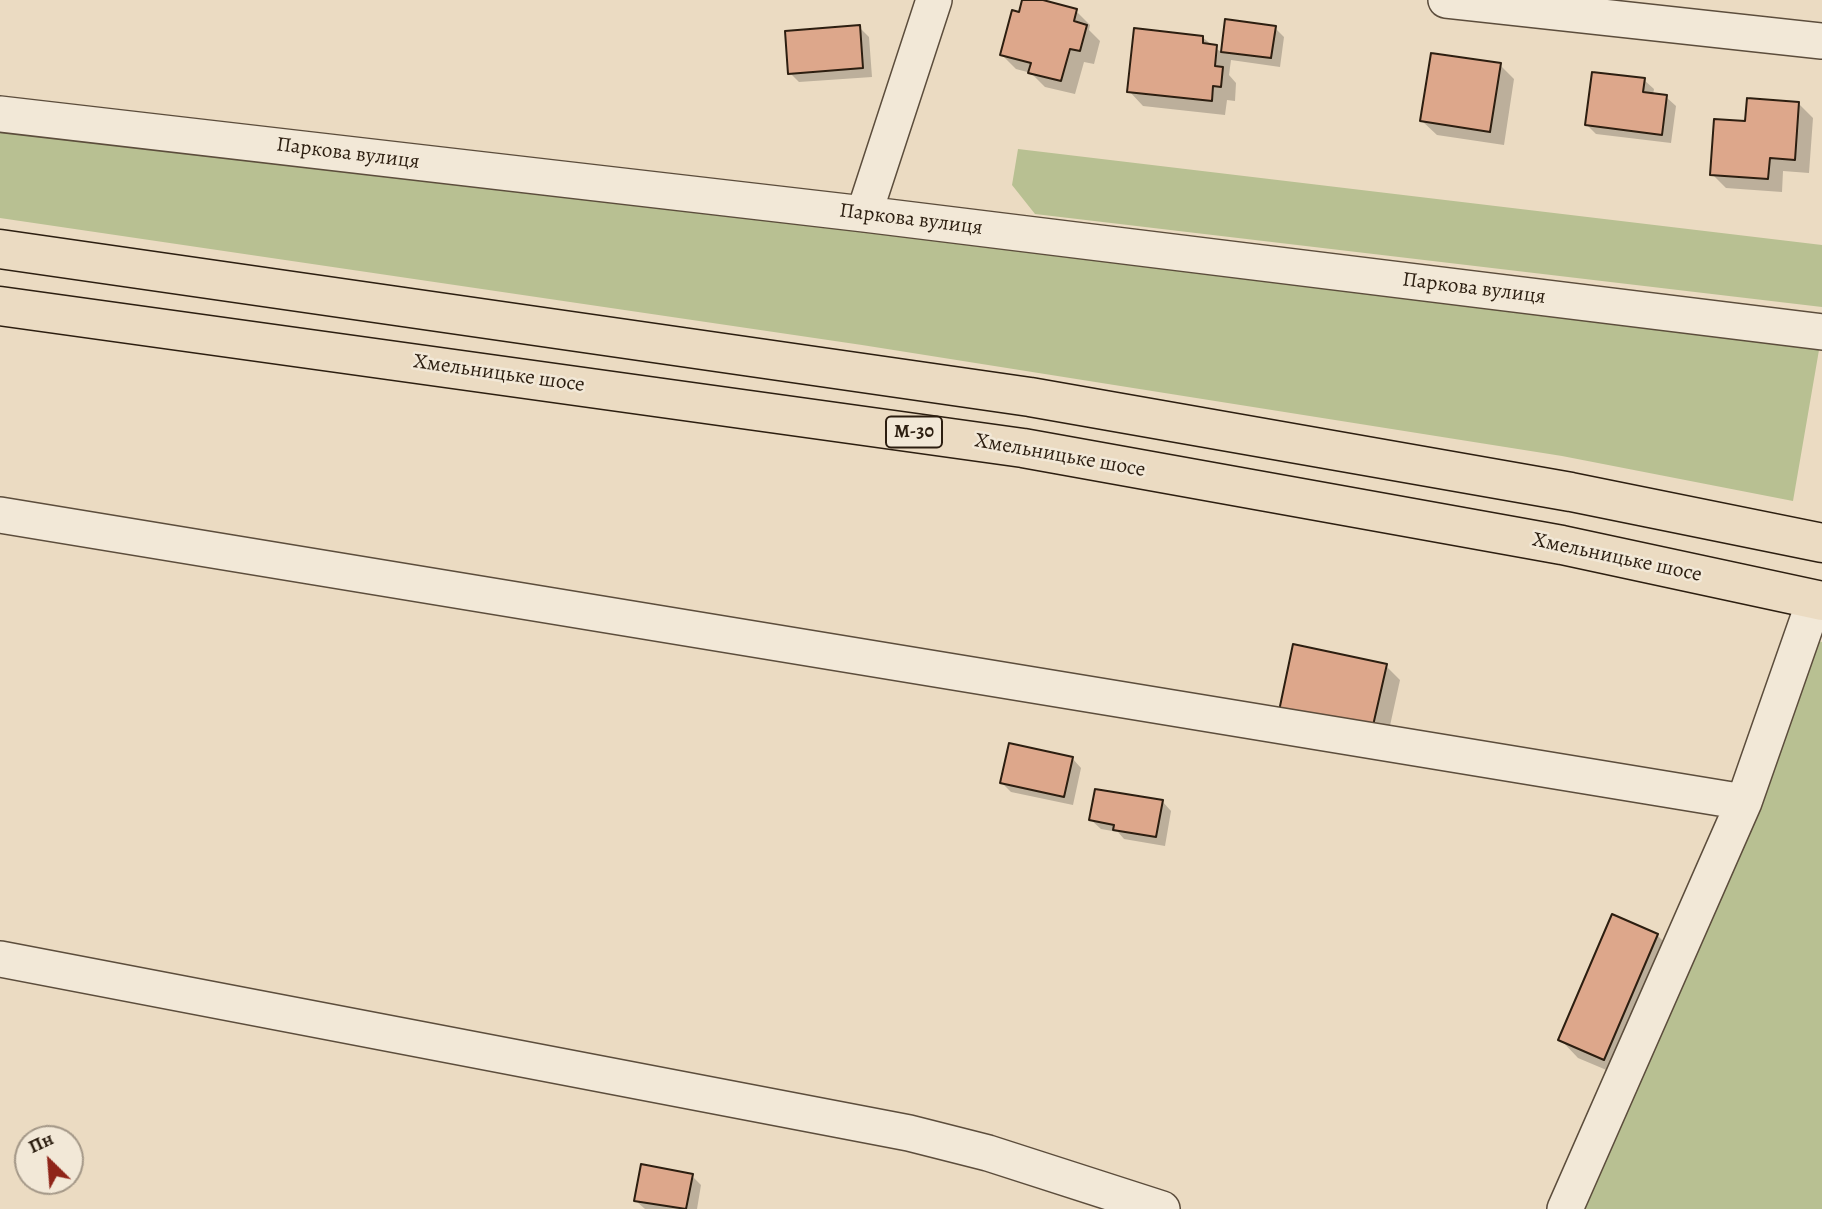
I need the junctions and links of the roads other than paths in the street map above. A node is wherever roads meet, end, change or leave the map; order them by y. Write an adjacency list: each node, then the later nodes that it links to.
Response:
1 (934, 0): 5 (street)
2 (1446, 0): 3 (street)
3 (1822, 41)
4 (0, 114): 5 (street, Паркова вулиця)
5 (864, 214): 8 (street, Паркова вулиця)
6 (0, 249): 10 (highway)
7 (0, 306): 11 (highway, Хмельницьке шосе / М-30)
8 (1822, 332)
9 (0, 515): 12 (street)
10 (1822, 543)
11 (1819, 600): 12 (street)
12 (1744, 802): 15 (street)
13 (0, 959): 14 (street)
14 (1162, 1209)
15 (1565, 1209)

